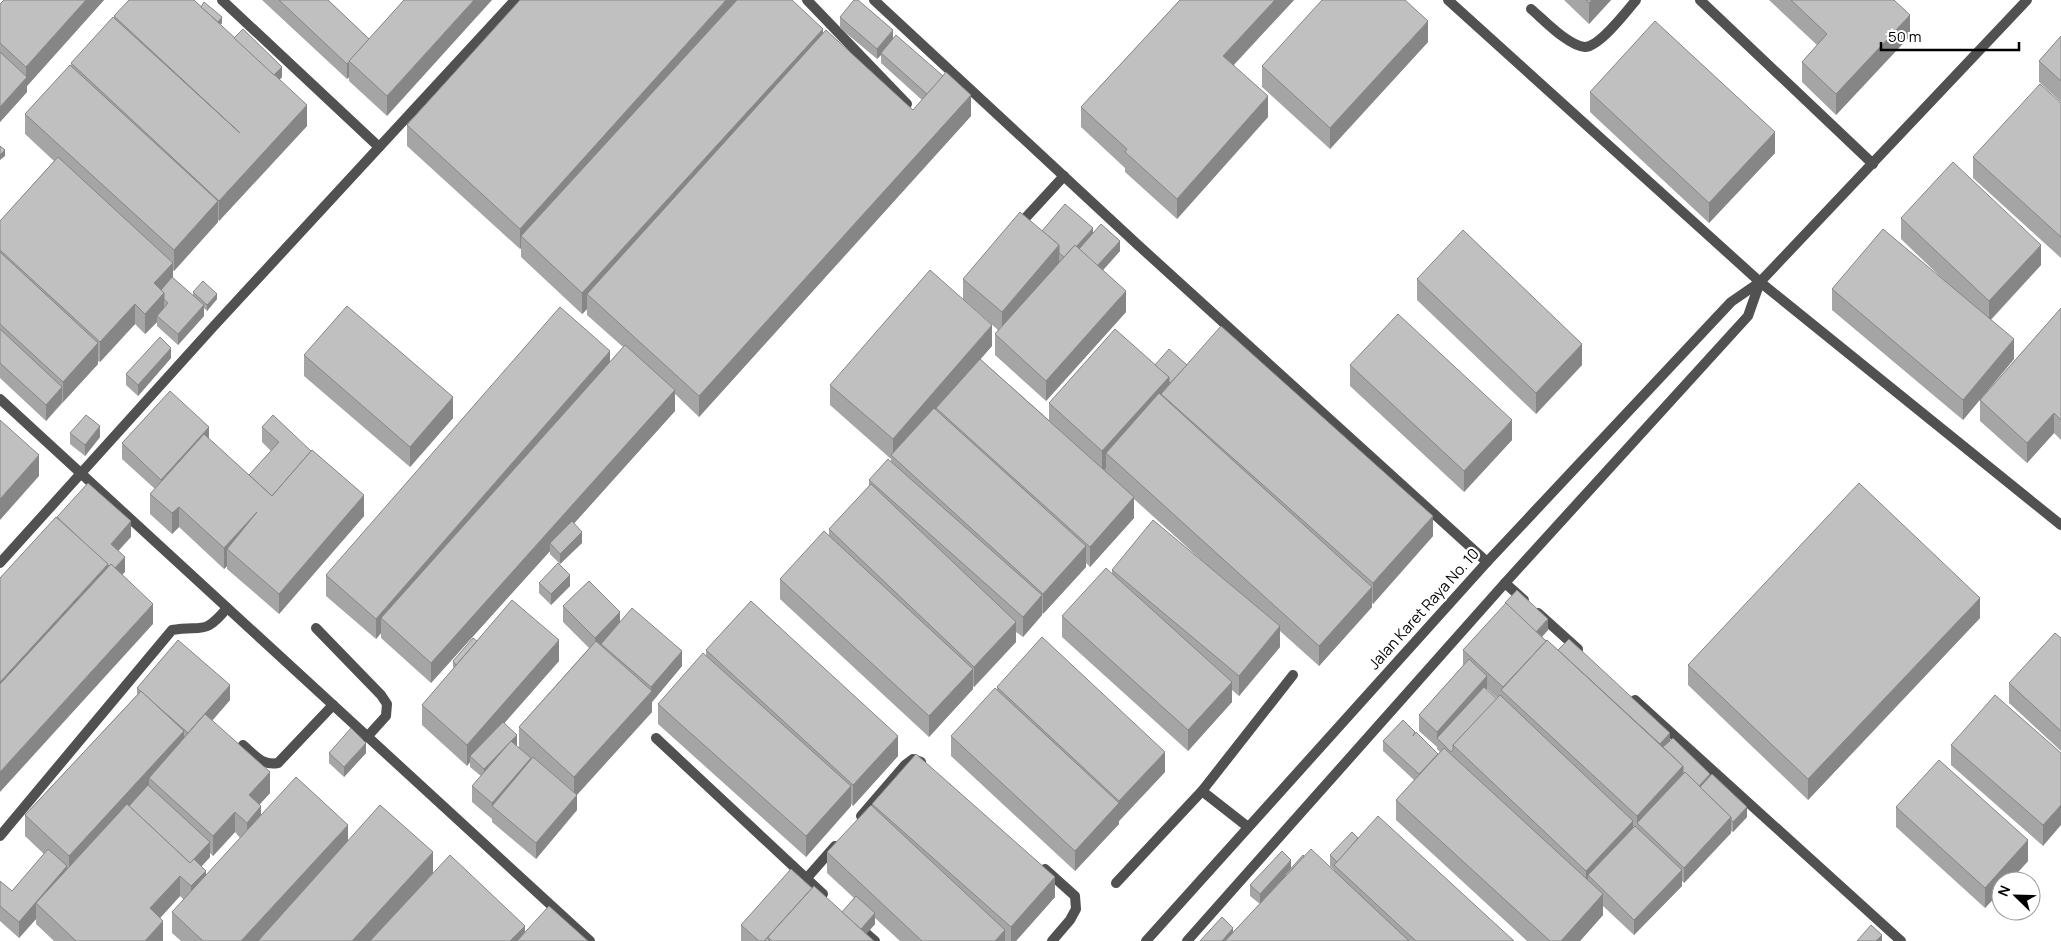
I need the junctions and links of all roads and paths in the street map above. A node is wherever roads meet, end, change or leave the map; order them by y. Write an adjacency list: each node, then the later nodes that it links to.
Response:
1 (222, 0): 11 (street)
2 (515, 0): 11 (street)
3 (807, 0): 10 (street)
4 (874, 0): 13 (street)
5 (1448, 0): 15 (street)
6 (1636, 0): 9 (street)
7 (1700, 0): 12 (street)
8 (2027, 0): 12 (street)
9 (1531, 9)
10 (907, 104)
11 (379, 147): 17 (street)
12 (1873, 164): 15 (street)
13 (1064, 176): 14 (street); 19 (street)
14 (1009, 236)
15 (1760, 282): 18 (street); 19 (street, Jalan Karet Raya No. 10); 21 (street)
16 (0, 399): 17 (street)
17 (81, 473): 20 (street); 22 (street)
18 (2061, 525)
19 (1487, 562): 34 (street, Jalan Karet Raya No. 10)
20 (0, 563)
21 (1505, 583): 24 (street); 46 (street)
22 (227, 608): 27 (street); 35 (street)
23 (316, 628): 28 (street)
24 (1586, 656)
25 (1293, 675): 32 (street)
26 (1630, 696): 47 (street)
27 (333, 705): 28 (street); 30 (street)
28 (367, 736): 42 (street)
29 (656, 738): 38 (street)
30 (244, 745)
31 (933, 770): 33 (street)
32 (1202, 791): 34 (street); 39 (street)
33 (856, 822)
34 (1248, 827): 45 (street, Jalan Karet Raya No. 10)
35 (0, 836)
36 (843, 836): 38 (street)
37 (1038, 862): 44 (street)
38 (806, 879): 40 (street)
39 (1116, 883)
40 (834, 904)
41 (867, 934): 43 (street)
42 (590, 941)
43 (875, 941)
44 (1052, 941)
45 (1146, 941)
46 (1187, 941)
47 (1901, 941)

